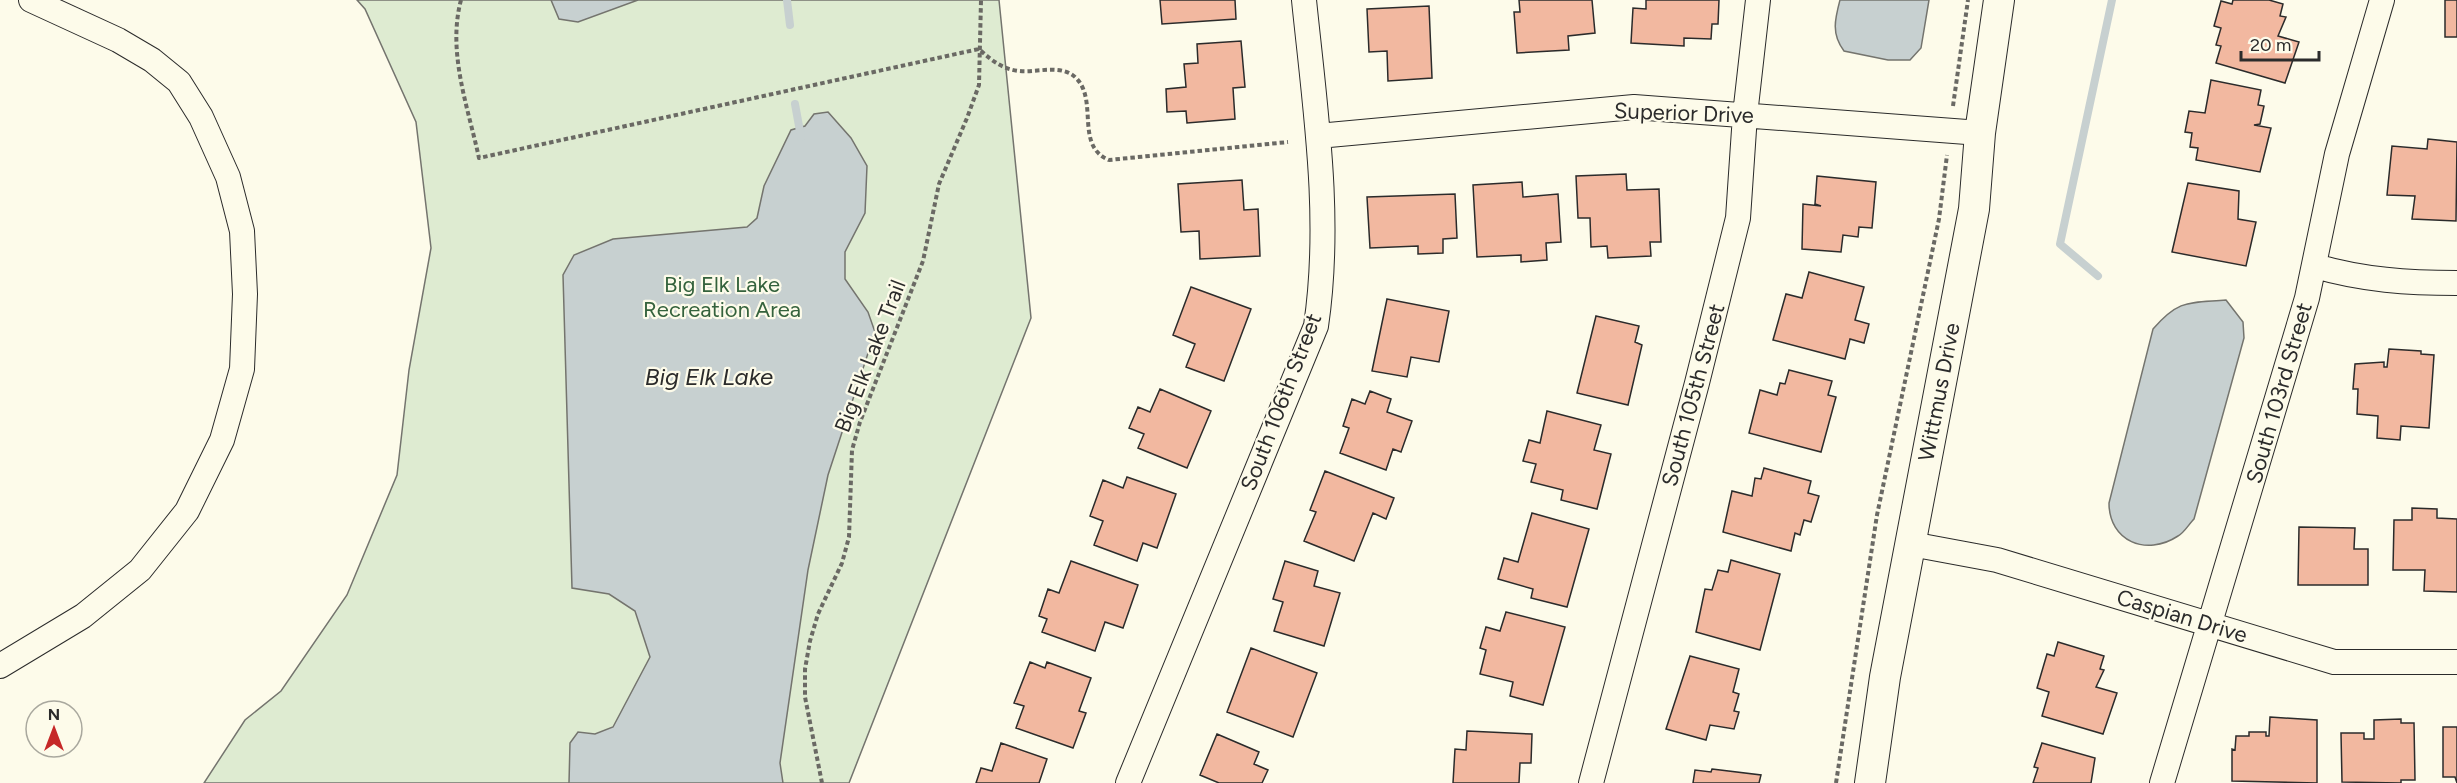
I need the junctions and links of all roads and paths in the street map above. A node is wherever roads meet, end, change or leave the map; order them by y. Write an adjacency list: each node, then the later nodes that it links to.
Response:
1 (31, 0): 20 (street)
2 (461, 0): 9 (path)
3 (981, 0): 9 (path, Big Elk Lake Trail)
4 (1304, 0): 13 (street, South 106th Street)
5 (1758, 0): 10 (street, South 105th Street)
6 (1968, 0): 11 (path)
7 (1999, 0): 12 (street, Wittmus Drive)
8 (2382, 0): 15 (street, South 103rd Street)
9 (979, 49): 14 (path); 21 (path, Big Elk Lake Trail)
10 (1745, 116): 11 (street, Superior Drive); 13 (street, Superior Drive); 23 (street, South 105th Street)
11 (1950, 131): 12 (street, Superior Drive); 24 (path)
12 (1980, 133): 17 (street, Wittmus Drive)
13 (1318, 136): 22 (street, South 106th Street)
14 (1288, 142)
15 (2315, 266): 16 (street); 18 (street, South 103rd Street)
16 (2457, 283)
17 (1911, 544): 18 (street, Caspian Drive); 25 (street, Wittmus Drive)
18 (2211, 626): 19 (street, Caspian Drive); 26 (street, South 103rd Street)
19 (2457, 662)
20 (0, 666)
21 (822, 783)
22 (1128, 783)
23 (1591, 783)
24 (1836, 783)
25 (1870, 783)
26 (2163, 783)

